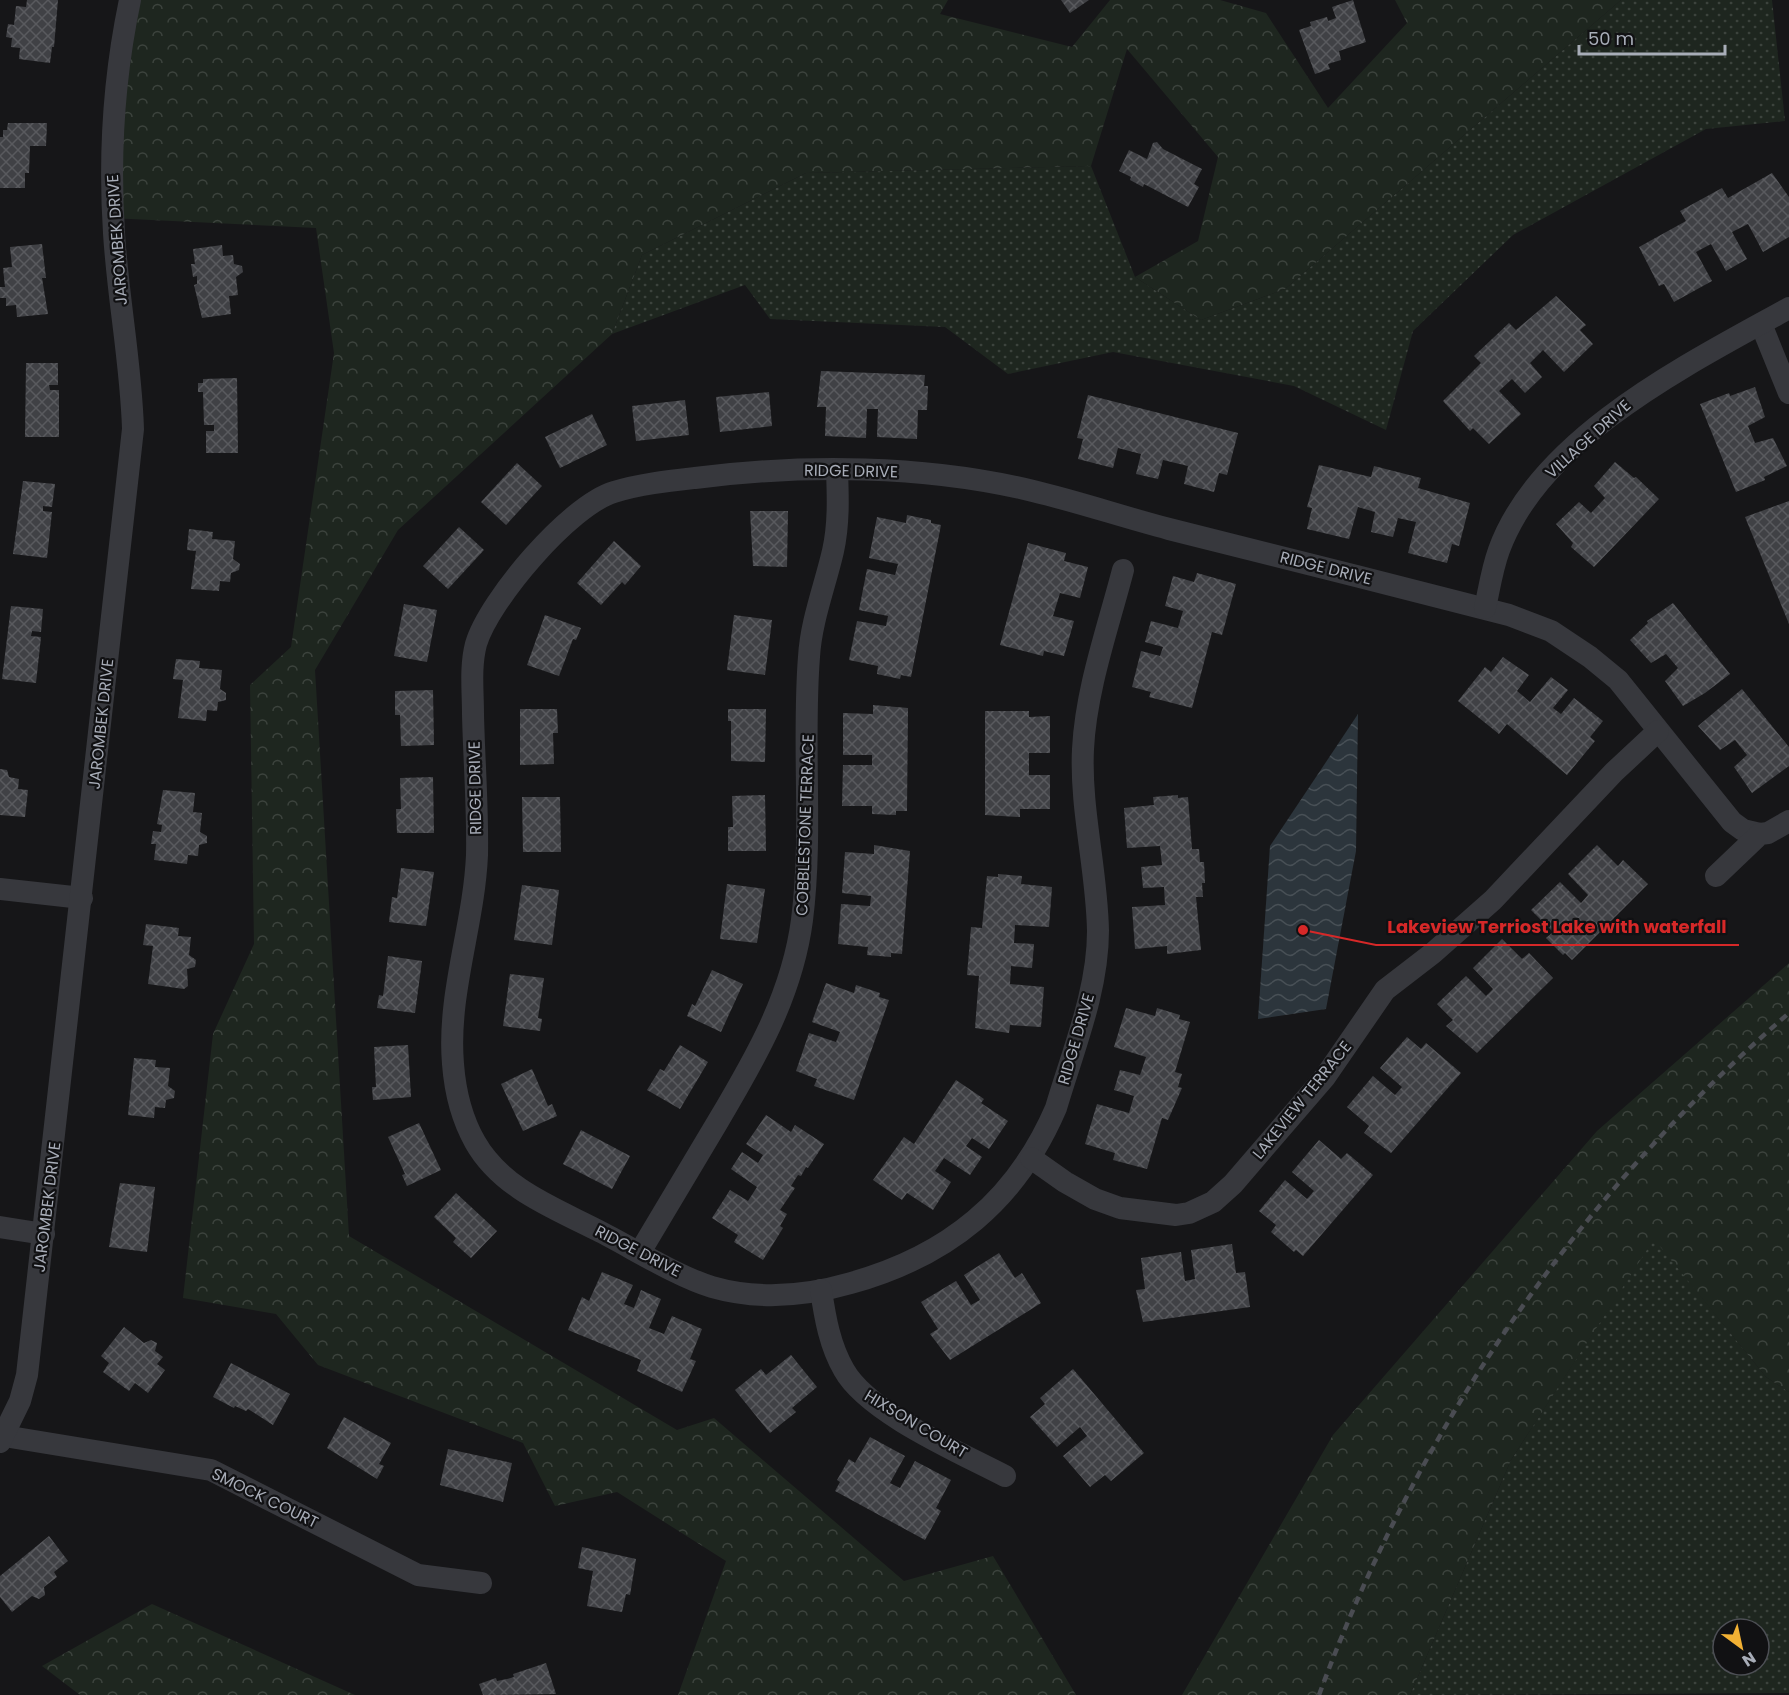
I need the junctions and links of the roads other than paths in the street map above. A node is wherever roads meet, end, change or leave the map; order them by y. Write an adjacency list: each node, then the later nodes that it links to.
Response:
1 (130, 0): 13 (street, JAROMBEK DRIVE)
2 (1789, 308): 3 (street, VILLAGE DRIVE)
3 (1761, 324): 4 (street); 7 (street, VILLAGE DRIVE)
4 (1789, 393)
5 (837, 470): 7 (street, RIDGE DRIVE); 17 (street, COBBLESTONE TERRACE); 17 (street, RIDGE DRIVE)
6 (1123, 570): 14 (street, RIDGE DRIVE)
7 (1485, 609): 8 (street, RIDGE DRIVE)
8 (1658, 732): 10 (street, RIDGE DRIVE); 14 (street, LAKEVIEW TERRACE)
9 (1789, 820): 10 (street)
10 (1760, 834): 11 (street)
11 (1716, 876)
12 (0, 889): 13 (street)
13 (82, 898): 16 (street, JAROMBEK DRIVE)
14 (1031, 1158): 18 (street, RIDGE DRIVE)
15 (0, 1227): 16 (street)
16 (44, 1233): 19 (street, JAROMBEK DRIVE)
17 (640, 1252): 18 (street, RIDGE DRIVE)
18 (821, 1290): 20 (street, HIXSON COURT)
19 (2, 1439): 21 (street, SMOCK COURT)
20 (1005, 1476)
21 (480, 1583)

